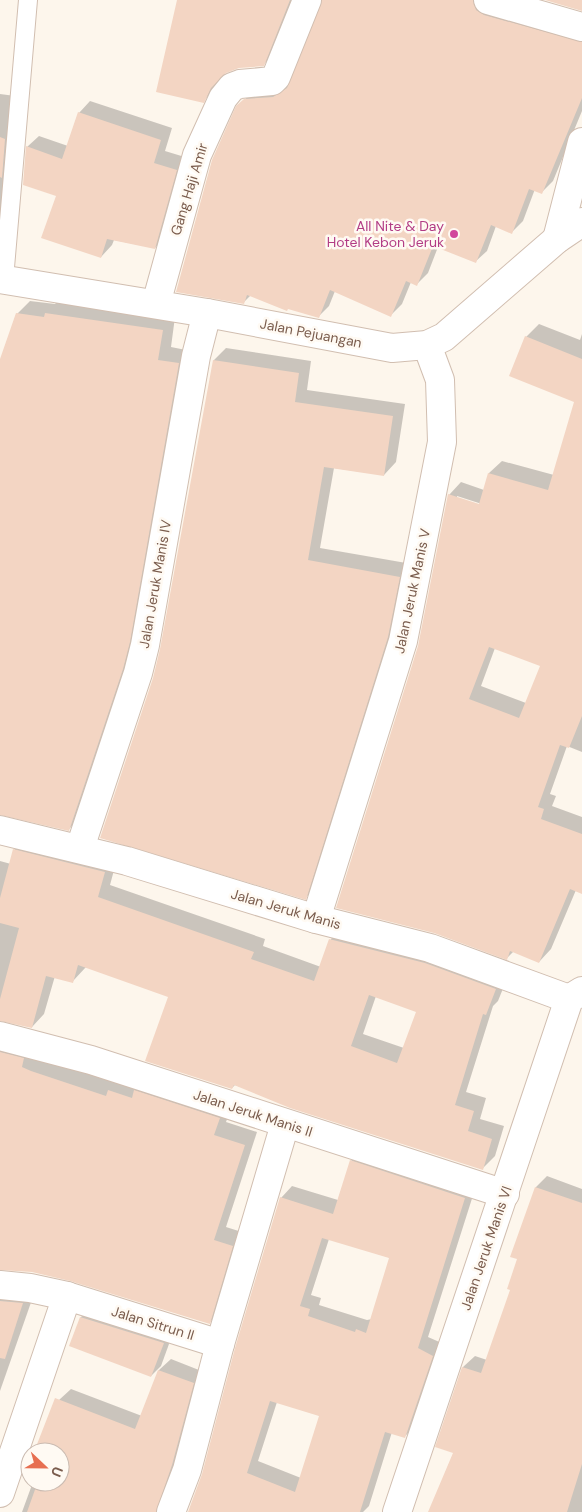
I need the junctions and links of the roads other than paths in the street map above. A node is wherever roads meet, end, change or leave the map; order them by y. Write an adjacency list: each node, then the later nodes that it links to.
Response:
1 (28, 0): 8 (lane)
2 (307, 0): 9 (street, Gang Haji Amir)
3 (488, 0): 4 (street)
4 (582, 27)
5 (582, 142): 7 (street)
6 (582, 222): 7 (street, Jalan Pejuangan)
7 (556, 239): 11 (street, Jalan Pejuangan)
8 (2, 279): 9 (street, Jalan Pejuangan)
9 (156, 304): 10 (street, Jalan Pejuangan)
10 (207, 313): 11 (street, Jalan Pejuangan); 13 (street, Jalan Jeruk Manis IV)
11 (428, 345): 14 (street, Jalan Jeruk Manis V)
12 (0, 830): 13 (street, Jalan Jeruk Manis)
13 (80, 848): 14 (street, Jalan Jeruk Manis)
14 (316, 919): 15 (street, Jalan Jeruk Manis)
15 (575, 995): 18 (street, Jalan Jeruk Manis VI)
16 (0, 1036): 17 (street, Jalan Jeruk Manis II)
17 (285, 1124): 18 (street, Jalan Jeruk Manis II); 21 (street)
18 (505, 1194): 24 (street, Jalan Jeruk Manis VI)
19 (0, 1285): 20 (street, Jalan Sitrun II)
20 (67, 1296): 21 (street, Jalan Sitrun II); 22 (street)
21 (220, 1344): 23 (street)
22 (0, 1493)
23 (171, 1512)
24 (398, 1512)

